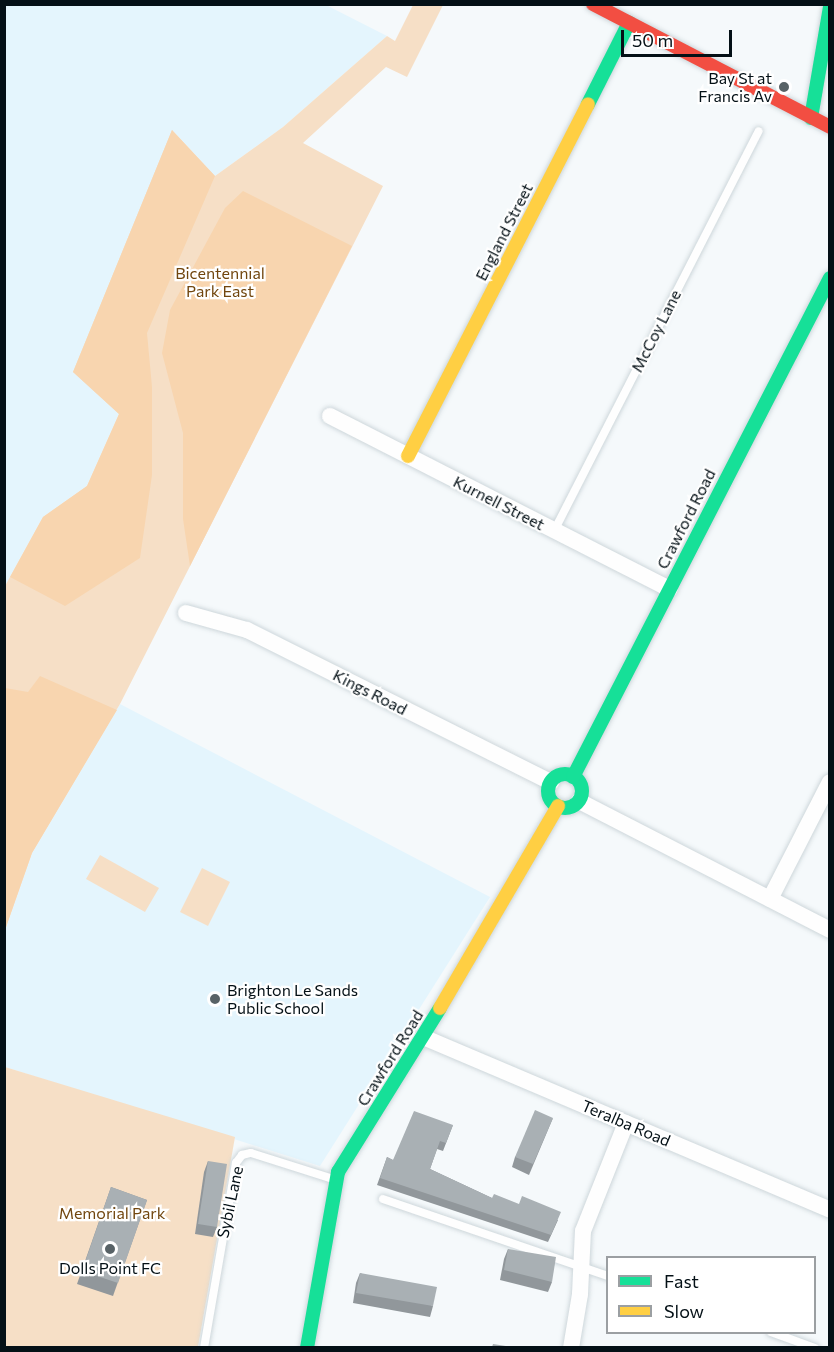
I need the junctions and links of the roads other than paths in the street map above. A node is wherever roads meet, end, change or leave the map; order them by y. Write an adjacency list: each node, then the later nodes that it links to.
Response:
1 (593, 4): 3 (street)
2 (830, 7): 4 (street)
3 (629, 23): 4 (street); 9 (street, England Street)
4 (812, 117): 5 (street)
5 (830, 127)
6 (759, 131): 10 (lane, McCoy Lane)
7 (830, 278): 11 (street, Crawford Road)
8 (330, 416): 9 (street, Kurnell Street)
9 (408, 456): 10 (street, Kurnell Street)
10 (554, 531): 11 (street, Kurnell Street)
11 (669, 589): 13 (street, Crawford Road)
12 (186, 613): 14 (street, Kings Road)
13 (573, 777): 14 (street); 16 (street)
14 (551, 782): 17 (street)
15 (830, 782): 18 (street)
16 (579, 801): 17 (street); 18 (street)
17 (558, 806): 20 (street, Crawford Road)
18 (770, 899): 19 (street)
19 (830, 930)
20 (423, 1037): 21 (street, Teralba Road); 22 (street, Crawford Road)
21 (626, 1123): 24 (street, Teralba Road); 25 (street)
22 (336, 1180): 28 (lane, Sybil Lane); 29 (street, Crawford Road)
23 (383, 1199): 25 (lane)
24 (830, 1210)
25 (581, 1267): 26 (lane); 30 (street)
26 (606, 1275)
27 (777, 1334): 31 (lane)
28 (204, 1347)
29 (307, 1347)
30 (571, 1347)
31 (814, 1347)

